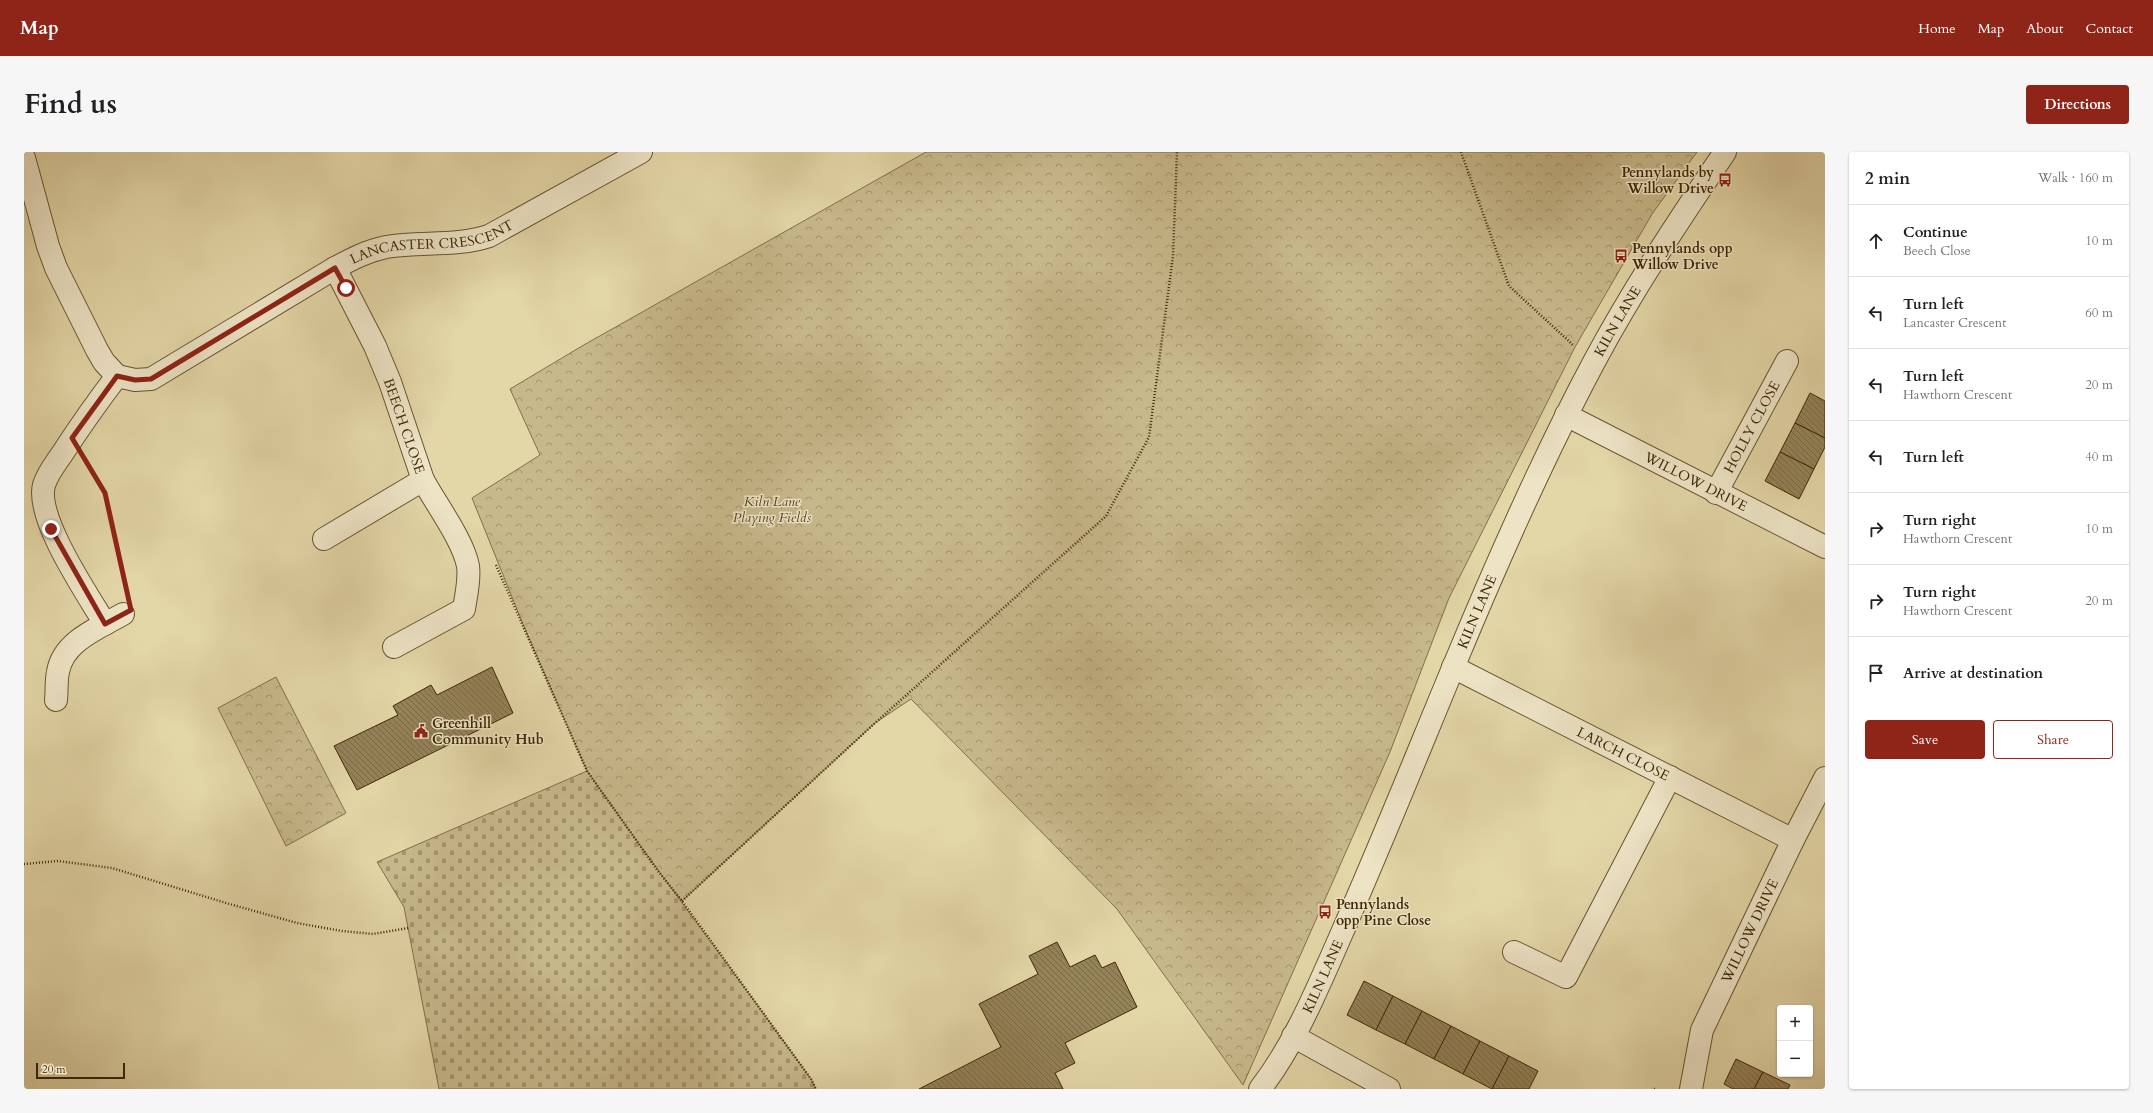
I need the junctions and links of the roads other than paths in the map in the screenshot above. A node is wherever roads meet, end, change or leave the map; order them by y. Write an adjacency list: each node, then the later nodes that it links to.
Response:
1 (641, 152): 4 (street, LANCASTER CRESCENT)
2 (1725, 152): 7 (street, KILN LANE)
3 (24, 158): 6 (street)
4 (335, 268): 6 (street, LANCASTER CRESCENT); 8 (street, BEECH CLOSE)
5 (1787, 361): 9 (street, HOLLY CLOSE)
6 (117, 376): 14 (street)
7 (1566, 415): 9 (street, WILLOW DRIVE); 13 (street, KILN LANE)
8 (423, 480): 10 (street, BEECH CLOSE); 12 (street)
9 (1716, 493): 11 (street, WILLOW DRIVE)
10 (324, 539)
11 (1825, 547)
12 (394, 647)
13 (1453, 667): 15 (street, LARCH CLOSE); 19 (street, KILN LANE)
14 (56, 700)
15 (1670, 777): 17 (street, LARCH CLOSE); 18 (street)
16 (1825, 778): 17 (street, WILLOW DRIVE)
17 (1793, 840): 22 (street, WILLOW DRIVE)
18 (1514, 952)
19 (1293, 1036): 20 (street, KILN LANE); 21 (street)
20 (1260, 1089)
21 (1389, 1089)
22 (1691, 1089)

